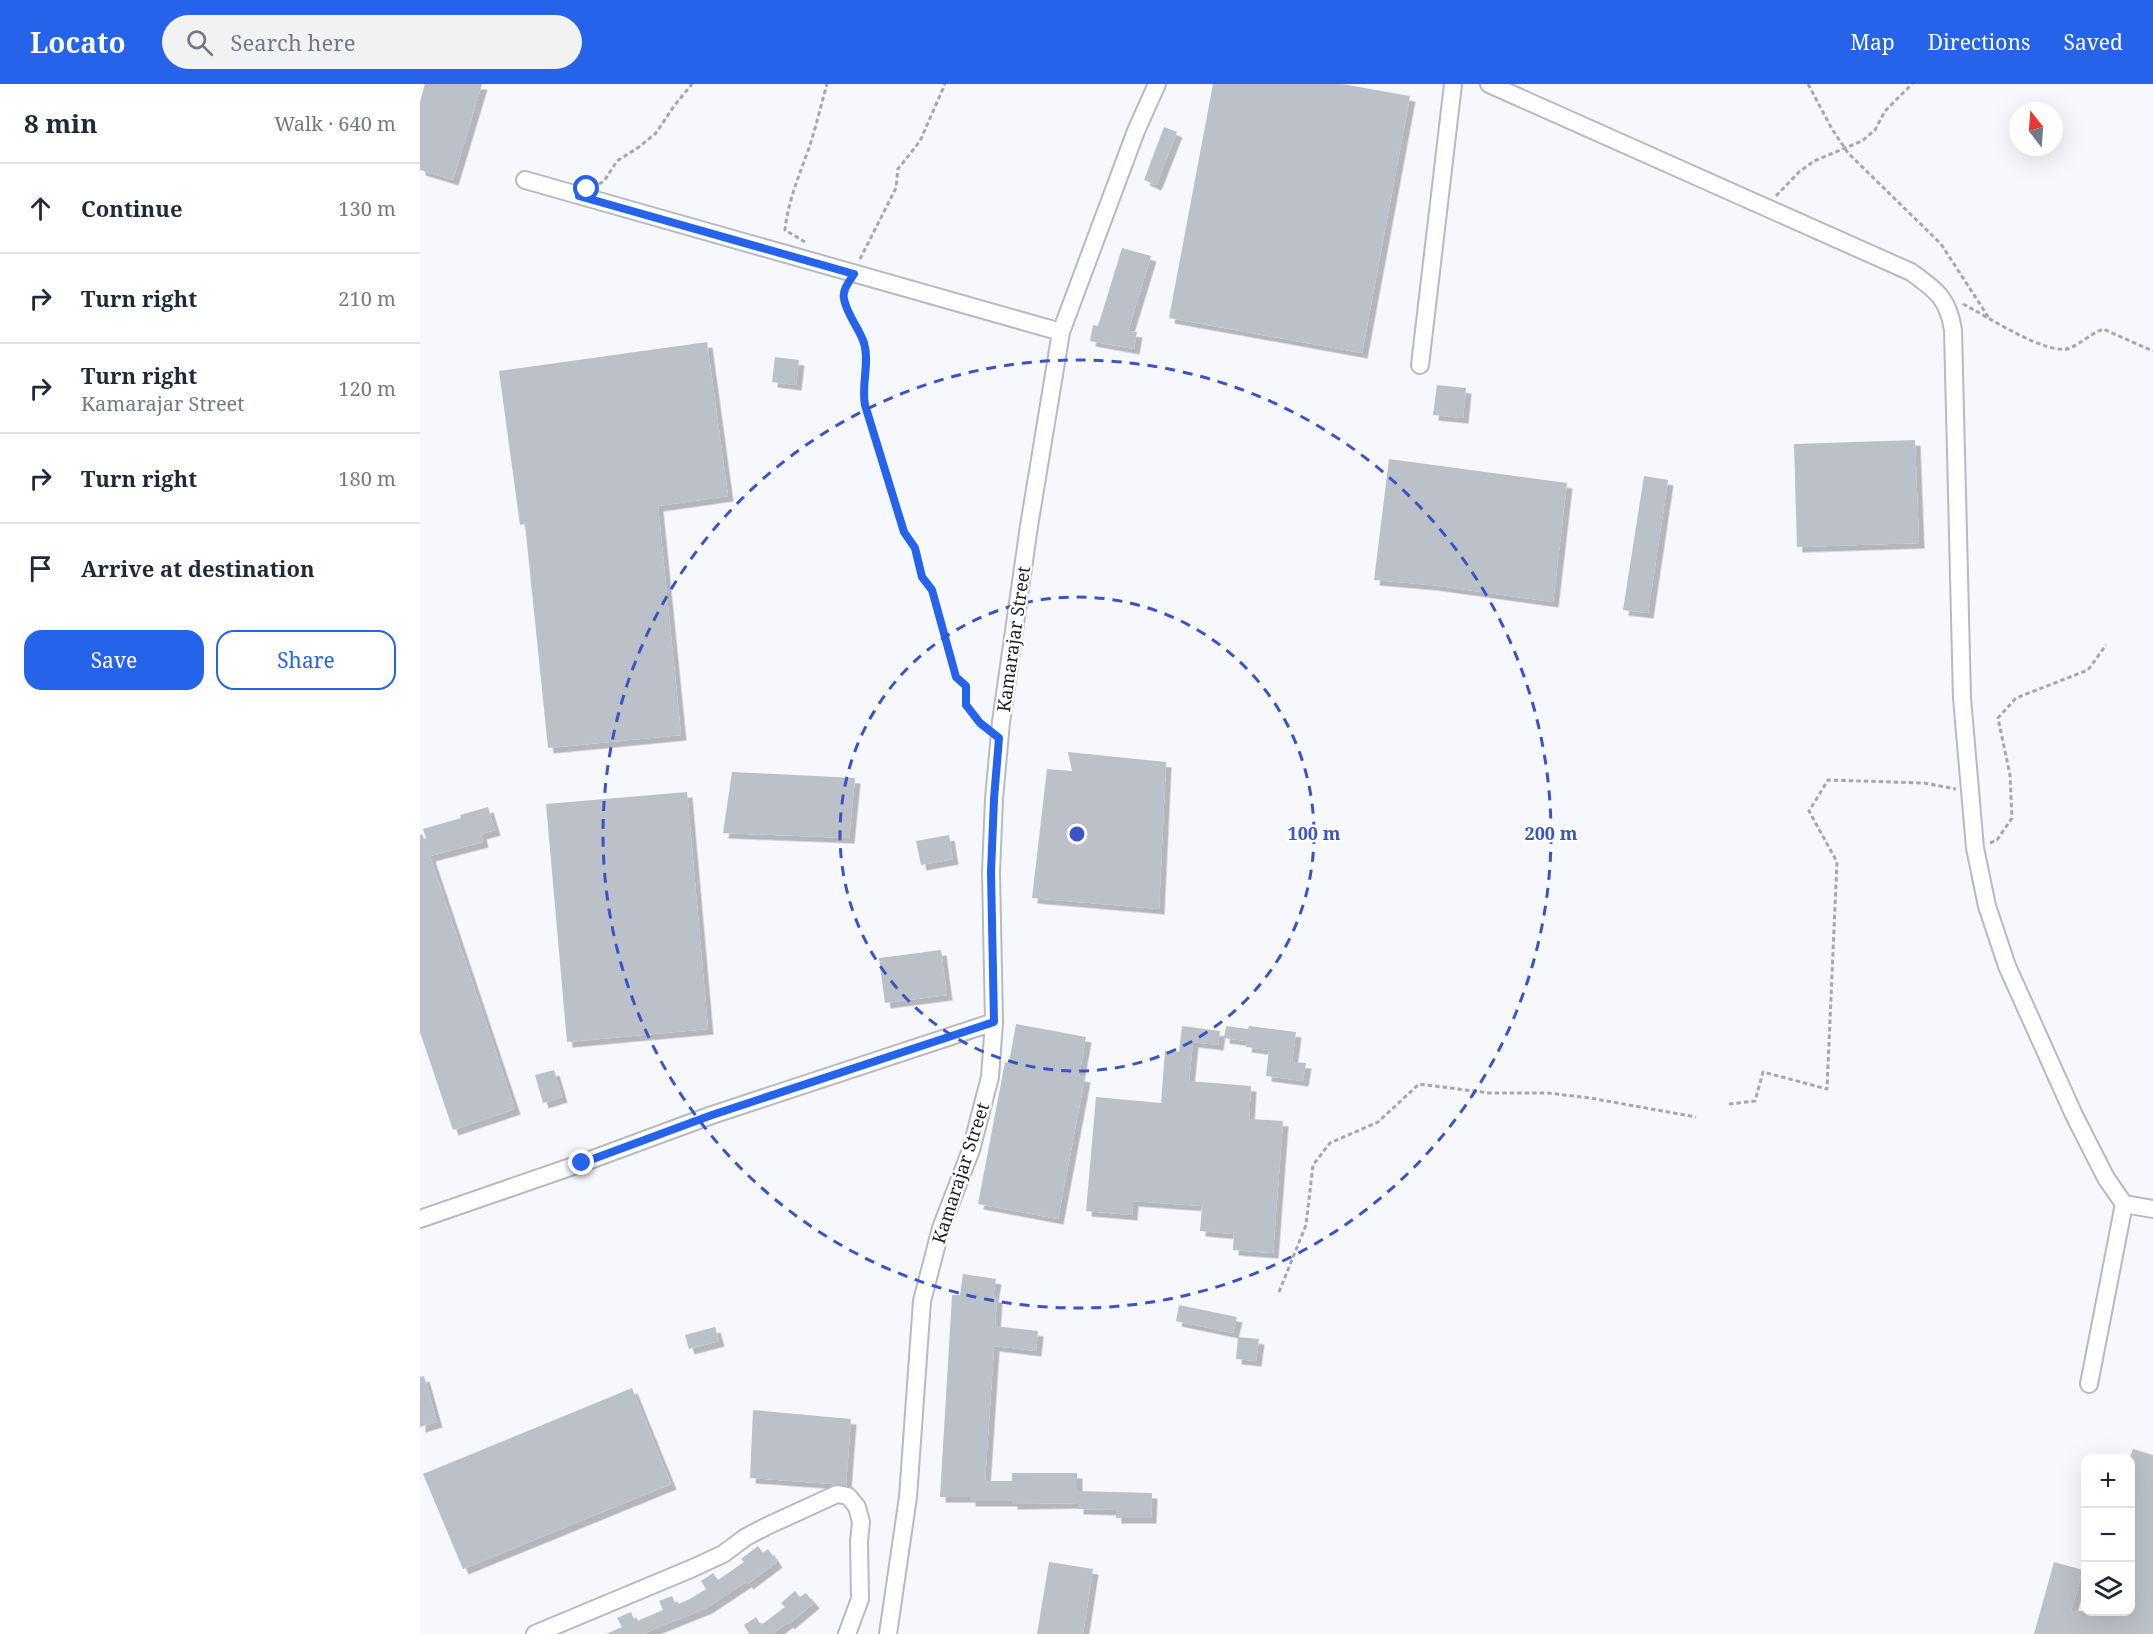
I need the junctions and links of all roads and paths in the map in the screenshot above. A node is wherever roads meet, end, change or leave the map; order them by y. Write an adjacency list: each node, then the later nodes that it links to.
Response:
1 (692, 84): 11 (path)
2 (827, 84): 13 (path)
3 (945, 84): 14 (path)
4 (1157, 84): 17 (street, Kamarajar Street)
5 (1453, 84): 19 (street)
6 (1489, 84): 12 (street)
7 (1808, 84): 9 (path)
8 (1912, 84): 9 (path)
9 (1845, 149): 12 (path); 16 (path)
10 (525, 180): 11 (street)
11 (579, 196): 14 (street)
12 (1768, 208): 15 (street)
13 (808, 244)
14 (855, 264): 17 (street); 21 (path)
15 (1937, 290): 16 (path); 22 (street)
16 (1989, 318): 18 (path)
17 (1061, 332): 21 (street, Kamarajar Street)
18 (2153, 351)
19 (1420, 365)
20 (2106, 645): 23 (path)
21 (999, 738): 24 (street, Kamarajar Street)
22 (1970, 791): 23 (street); 25 (path)
23 (1975, 848): 27 (street)
24 (994, 1022): 29 (street); 34 (street, Kamarajar Street)
25 (1729, 1104)
26 (1696, 1118): 30 (path)
27 (2124, 1204): 28 (street); 31 (street)
28 (2153, 1209)
29 (420, 1219)
30 (1279, 1292)
31 (2089, 1384)
32 (535, 1634): 33 (street)
33 (847, 1634)
34 (888, 1634)

